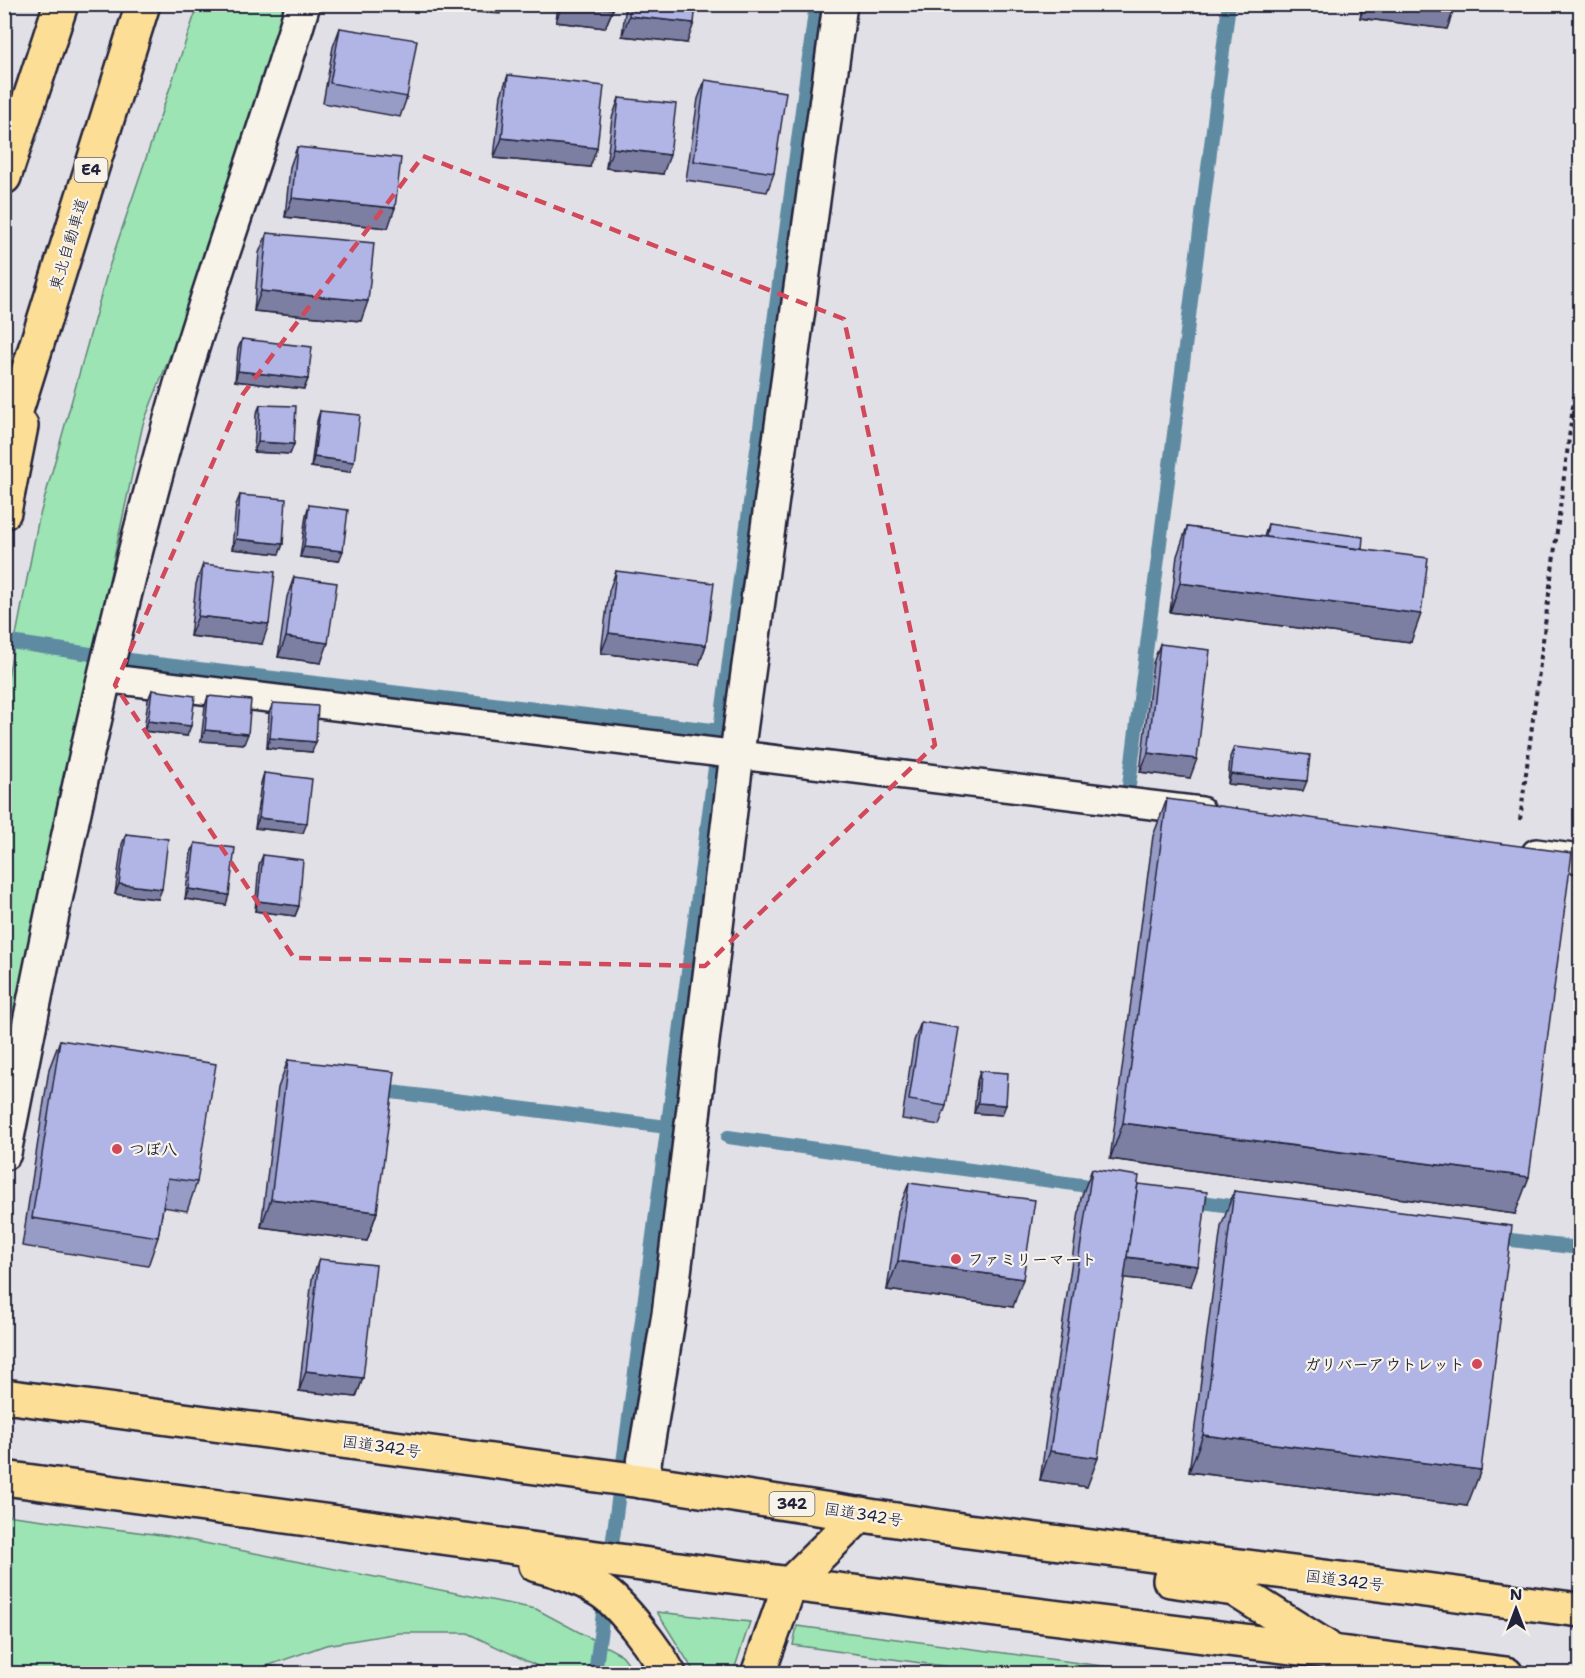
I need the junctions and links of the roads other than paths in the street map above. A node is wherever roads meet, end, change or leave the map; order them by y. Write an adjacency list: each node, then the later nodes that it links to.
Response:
1 (60, 4): 5 (highway)
2 (143, 4): 6 (highway, 東北自動車道 / E4)
3 (303, 4): 9 (street)
4 (840, 4): 10 (street)
5 (4, 177)
6 (39, 336): 7 (highway, 東北自動車道 / E4); 8 (highway)
7 (4, 449)
8 (4, 512)
9 (103, 678): 10 (lane); 14 (street)
10 (736, 753): 11 (lane); 17 (street)
11 (1221, 814)
12 (1516, 851): 13 (lane)
13 (1581, 859)
14 (4, 1153)
15 (4, 1396): 17 (highway, 国道342号 / 342)
16 (4, 1478): 20 (highway)
17 (642, 1481): 18 (highway, 国道342号 / 342)
18 (861, 1514): 19 (highway, 国道342号 / 342); 21 (highway)
19 (968, 1530): 22 (highway, 国道342号 / 342); 23 (highway)
20 (396, 1532): 21 (highway); 24 (highway)
21 (790, 1584): 23 (highway); 25 (highway)
22 (1581, 1610)
23 (1340, 1663): 26 (highway)
24 (669, 1674)
25 (758, 1674)
26 (1506, 1674)

